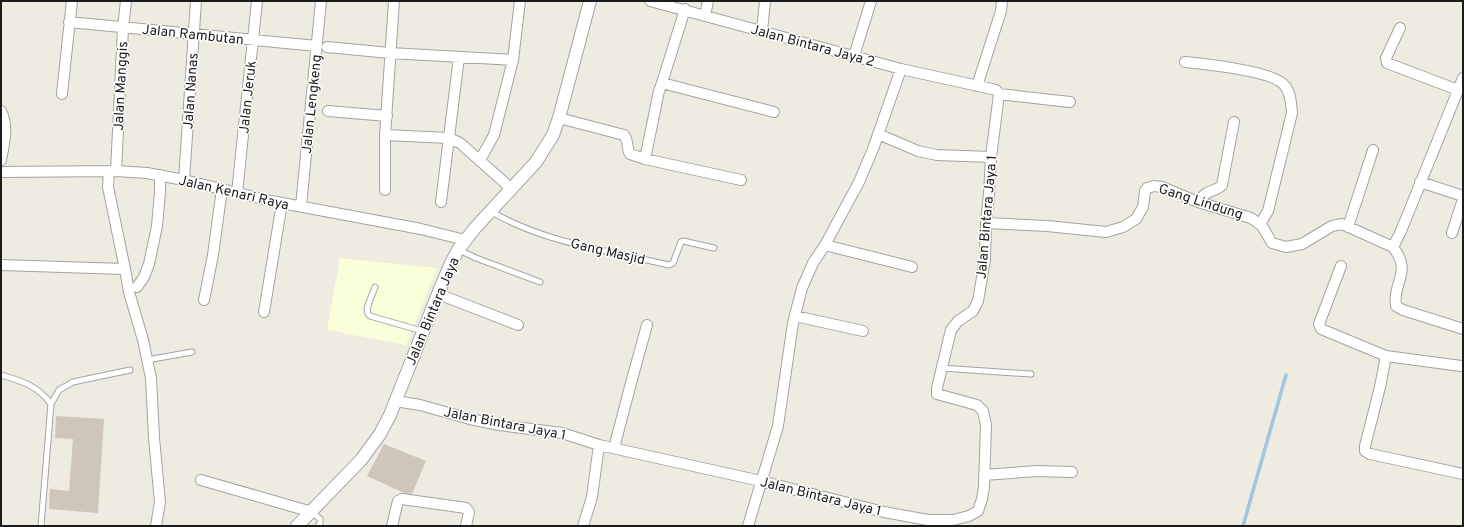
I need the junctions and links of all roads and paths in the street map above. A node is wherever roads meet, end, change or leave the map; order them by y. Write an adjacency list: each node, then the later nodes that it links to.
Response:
1 (72, 1): 16 (street)
2 (126, 1): 17 (street, Jalan Manggis)
3 (196, 1): 20 (street, Jalan Nanas)
4 (257, 1): 21 (street, Jalan Jeruk)
5 (321, 1): 22 (street, Jalan Lengkeng)
6 (394, 1): 23 (street)
7 (520, 1): 26 (street)
8 (590, 1): 40 (street, Jalan Bintara Jaya)
9 (650, 1): 14 (street, Jalan Bintara Jaya 2)
10 (708, 1): 15 (street)
11 (765, 1): 19 (street)
12 (871, 1): 24 (street)
13 (1002, 1): 31 (street)
14 (684, 9): 15 (street, Jalan Bintara Jaya 2); 30 (street)
15 (705, 16): 19 (street, Jalan Bintara Jaya 2)
16 (69, 22): 17 (street, Jalan Rambutan); 33 (street)
17 (123, 28): 20 (street, Jalan Rambutan); 50 (street, Jalan Manggis)
18 (1400, 28): 32 (street)
19 (762, 31): 24 (street, Jalan Bintara Jaya 2)
20 (193, 34): 21 (street, Jalan Rambutan); 53 (street, Jalan Nanas)
21 (253, 40): 22 (street, Jalan Rambutan); 59 (street, Jalan Jeruk)
22 (322, 47): 23 (street, Jalan Rambutan); 64 (street, Jalan Lengkeng)
23 (390, 53): 25 (street, Jalan Rambutan); 39 (street)
24 (854, 56): 28 (street, Jalan Bintara Jaya 2)
25 (458, 57): 26 (street, Jalan Rambutan); 44 (street)
26 (513, 60): 49 (street)
27 (1185, 62): 67 (street)
28 (901, 69): 31 (street, Jalan Bintara Jaya 2); 42 (street)
29 (1463, 78): 32 (street)
30 (662, 83): 38 (street); 47 (street)
31 (977, 86): 34 (street)
32 (1458, 90): 55 (street)
33 (62, 94)
34 (999, 94): 35 (street); 46 (street, Jalan Bintara Jaya 1)
35 (1070, 102)
36 (1, 111): 48 (street)
37 (328, 111): 39 (street)
38 (774, 112)
39 (386, 116): 43 (street)
40 (559, 118): 47 (street); 58 (street, Jalan Bintara Jaya)
41 (1234, 122): 62 (street)
42 (878, 134): 46 (street); 71 (street)
43 (385, 135): 44 (street); 57 (street)
44 (450, 138): 49 (street); 61 (street)
45 (1373, 150): 68 (street)
46 (991, 157): 66 (street, Jalan Bintara Jaya 1)
47 (645, 159): 54 (street)
48 (1, 160)
49 (480, 160): 58 (street)
50 (112, 171): 51 (street, Jalan Kenari Raya); 52 (street, Jalan Kenari Raya); 77 (street, Jalan Manggis)
51 (1, 172)
52 (160, 175): 53 (street, Jalan Kenari Raya); 79 (street)
53 (184, 180): 56 (street, Jalan Kenari Raya)
54 (741, 180)
55 (1420, 182): 60 (street); 72 (street)
56 (222, 189): 59 (street, Jalan Kenari Raya); 82 (street)
57 (385, 190)
58 (511, 191): 65 (street, Jalan Bintara Jaya)
59 (238, 193): 63 (street, Jalan Kenari Raya)
60 (1463, 198): 69 (street)
61 (441, 202)
62 (1198, 202): 66 (street, Gang Lindung); 67 (street, Gang Lindung)
63 (282, 203): 64 (street, Jalan Kenari Raya); 83 (street)
64 (301, 206): 70 (street, Jalan Kenari Raya)
65 (491, 211): 70 (street, Jalan Bintara Jaya); 73 (lane, Gang Masjid)
66 (986, 223): 94 (street, Jalan Bintara Jaya 1)
67 (1260, 224): 68 (street, Gang Lindung)
68 (1348, 227): 72 (street)
69 (1452, 233)
70 (462, 245): 78 (lane); 81 (street, Jalan Bintara Jaya)
71 (825, 245): 75 (street); 84 (street)
72 (1393, 247): 87 (street)
73 (714, 248)
74 (1, 265): 77 (street)
75 (912, 266)
76 (1341, 266): 91 (street)
77 (125, 269): 92 (street, Jalan Manggis)
78 (540, 282)
79 (137, 286)
80 (375, 287): 89 (lane)
81 (438, 294): 85 (street); 89 (street, Jalan Bintara Jaya)
82 (204, 300)
83 (264, 312)
84 (795, 316): 88 (street); 106 (street)
85 (518, 324)
86 (647, 325): 101 (street)
87 (1463, 328)
88 (863, 331)
89 (422, 332): 98 (street, Jalan Bintara Jaya)
90 (192, 352): 92 (lane)
91 (1386, 356): 93 (street); 103 (street)
92 (148, 360): 109 (street, Jalan Manggis)
93 (1461, 366)
94 (940, 368): 96 (lane); 104 (street, Jalan Bintara Jaya 1)
95 (130, 370): 99 (lane)
96 (1031, 374)
97 (1, 375): 99 (lane)
98 (396, 401): 100 (street, Jalan Bintara Jaya 1); 107 (street, Jalan Bintara Jaya)
99 (51, 404): 108 (lane)
100 (599, 445): 101 (street, Jalan Bintara Jaya 1); 114 (street)
101 (614, 448): 106 (street, Jalan Bintara Jaya 1)
102 (1072, 472): 104 (street)
103 (1463, 474)
104 (984, 475): 106 (street, Jalan Bintara Jaya 1)
105 (201, 480): 107 (street)
106 (761, 481): 115 (street)
107 (312, 512): 110 (street, Jalan Bintara Jaya); 111 (lane)
108 (41, 526)
109 (156, 526)
110 (297, 526)
111 (318, 526)
112 (392, 526): 113 (street)
113 (466, 526)
114 (583, 526)
115 (748, 526)

